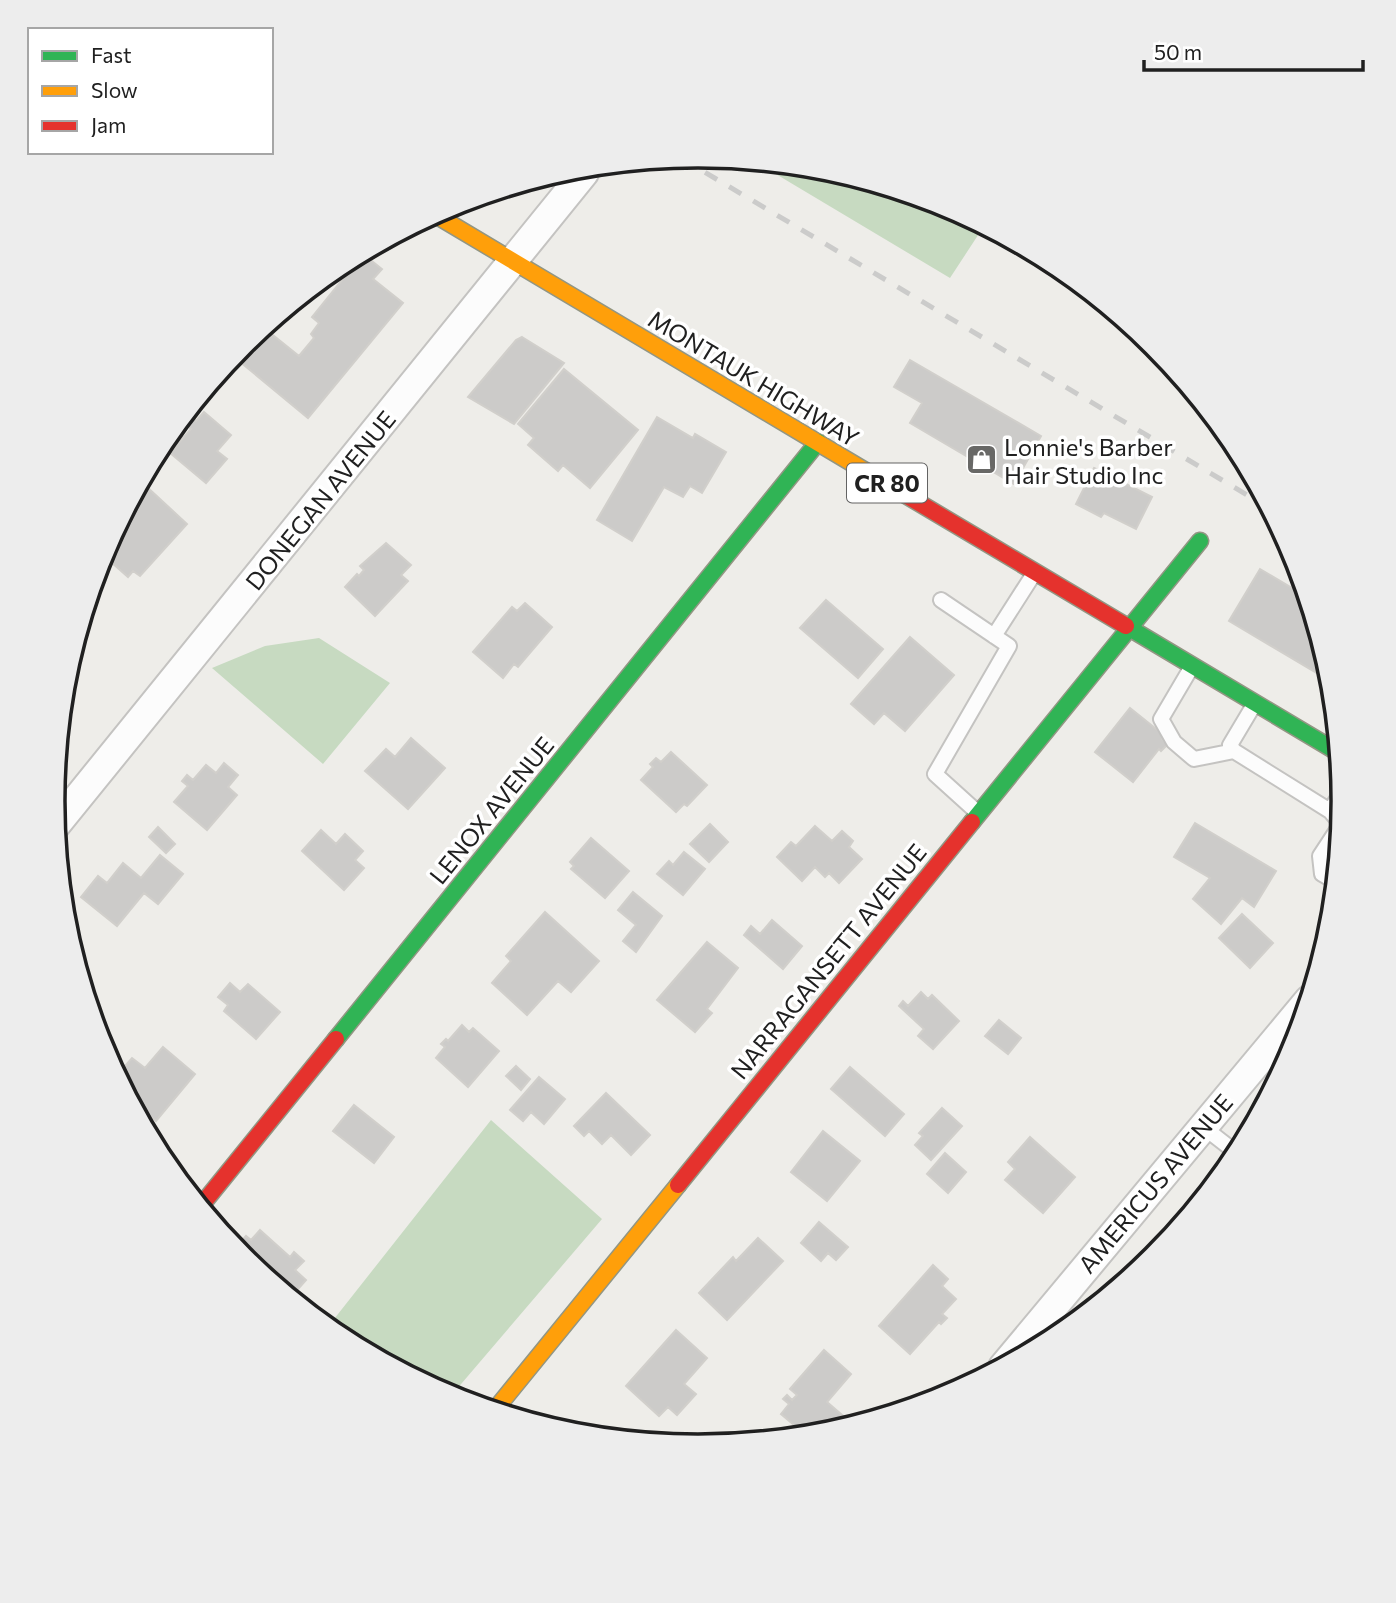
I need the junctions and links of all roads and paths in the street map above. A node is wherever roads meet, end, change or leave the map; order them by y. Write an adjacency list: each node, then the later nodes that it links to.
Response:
1 (579, 179): 3 (street, DONEGAN AVENUE)
2 (446, 221): 3 (street, MONTAUK HIGHWAY / CR 80)
3 (514, 261): 4 (street, MONTAUK HIGHWAY / CR 80); 15 (street, DONEGAN AVENUE)
4 (818, 442): 6 (street, MONTAUK HIGHWAY / CR 80); 22 (street, LENOX AVENUE)
5 (1200, 541): 8 (street, NARRAGANSETT AVENUE)
6 (1035, 572): 8 (street, MONTAUK HIGHWAY / CR 80); 9 (lane)
7 (941, 600): 9 (lane)
8 (1129, 627): 10 (street, MONTAUK HIGHWAY / CR 80); 16 (street, NARRAGANSETT AVENUE)
9 (994, 636): 16 (lane)
10 (1193, 665): 11 (street, MONTAUK HIGHWAY / CR 80); 13 (lane)
11 (1255, 703): 12 (street, MONTAUK HIGHWAY / CR 80); 13 (lane)
12 (1329, 746)
13 (1234, 751): 14 (lane)
14 (1330, 811)
15 (65, 813)
16 (978, 813): 24 (street, NARRAGANSETT AVENUE)
17 (1330, 840): 18 (lane)
18 (1327, 877)
19 (1292, 1020): 20 (street, AMERICUS AVENUE)
20 (1202, 1126): 21 (lane); 23 (street, AMERICUS AVENUE)
21 (1229, 1147)
22 (206, 1199)
23 (1019, 1347)
24 (501, 1403)

